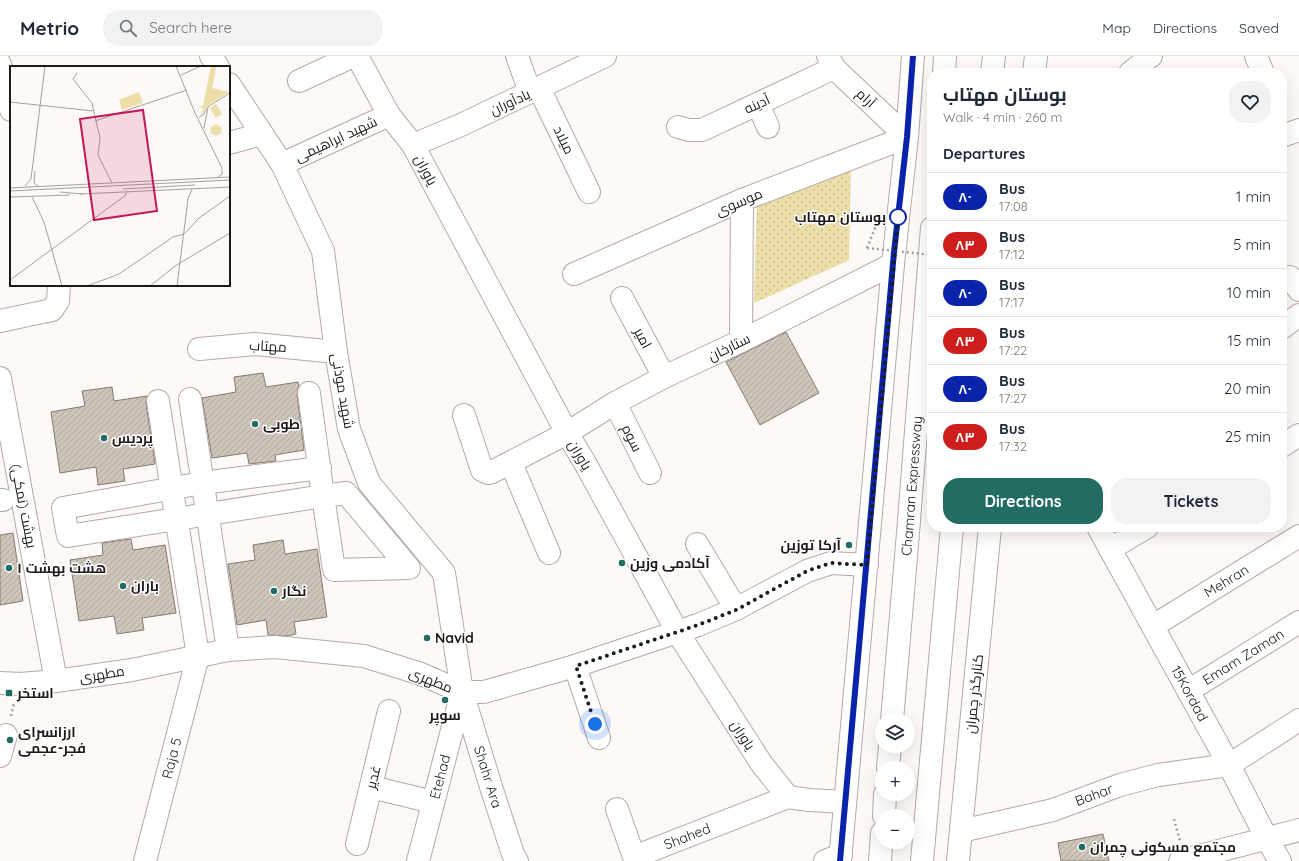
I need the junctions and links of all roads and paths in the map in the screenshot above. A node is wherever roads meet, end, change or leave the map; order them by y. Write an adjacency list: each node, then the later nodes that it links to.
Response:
1 (212, 56): 14 (main road)
2 (353, 56): 20 (main road)
3 (357, 56): 27 (main road, یاوران)
4 (517, 56): 22 (main road, میلاد)
5 (605, 56): 22 (main road, یادآوران)
6 (913, 56): 31 (main road)
7 (945, 56): 15 (main road)
8 (994, 56): 16 (main road)
9 (1036, 56): 17 (main road)
10 (1256, 56): 19 (main road)
11 (1149, 61): 18 (main road)
12 (831, 62): 23 (main road, آدینه); 31 (main road, آرام)
13 (0, 64): 24 (main road)
14 (217, 66)
15 (944, 68)
16 (993, 68)
17 (1035, 68)
18 (1138, 68)
19 (1261, 68)
20 (299, 80)
21 (230, 86): 30 (main road, شهید موذنی)
22 (535, 90): 33 (main road, یادآوران); 35 (main road, میلاد)
23 (758, 104): 28 (main road, آدینه); 29 (main road)
24 (10, 105)
25 (10, 109): 26 (main road)
26 (0, 110)
27 (389, 115): 33 (main road, یاوران); 34 (main road, شهید ابراهیمی)
28 (678, 127)
29 (768, 127)
30 (262, 134): 32 (main road); 34 (main road, شهید موذنی)
31 (907, 137): 36 (main road, موسوی); 39 (main road)
32 (230, 143)
33 (413, 145): 57 (main road, یاوران)
34 (282, 164): 49 (main road, شهید موذنی)
35 (589, 192)
36 (742, 200): 40 (main road, موسوی); 47 (main road)
37 (875, 228): 38 (path, bridge)
38 (927, 254)
39 (894, 264): 47 (main road, ستارخان); 75 (main road)
40 (574, 274)
41 (59, 286): 45 (main road)
42 (927, 292): 88 (main road, Chamran Expressway)
43 (622, 298): 50 (main road, امیر)
44 (1299, 316): 46 (main road)
45 (0, 321)
46 (1287, 324)
47 (741, 341): 50 (main road, ستارخان)
48 (199, 349): 49 (main road, مهتاب)
49 (336, 352): 86 (main road, شهید موذنی)
50 (664, 377): 55 (main road, ستارخان)
51 (0, 378): 83 (main road, بهشت (نمکی))
52 (309, 393): 61 (main road)
53 (190, 399): 63 (main road)
54 (158, 401): 64 (main road)
55 (615, 403): 57 (main road, ستارخان); 62 (main road, سوم)
56 (464, 415): 60 (main road, ستارخان)
57 (567, 434): 60 (main road, ستارخان); 79 (main road, یاوران)
58 (1299, 435): 59 (main road)
59 (1287, 443)
60 (511, 463): 74 (main road)
61 (320, 468): 63 (main road); 65 (main road)
62 (650, 473)
63 (202, 483): 64 (main road); 65 (main road)
64 (172, 488): 66 (main road); 66 (main road)
65 (207, 514): 66 (main road); 80 (main road)
66 (177, 519): 81 (main road)
67 (952, 532): 109 (main road)
68 (990, 532): 100 (main road, کنارگذر چمران)
69 (1101, 532): 73 (main road, 15Kordad)
70 (1139, 532): 73 (main road)
71 (1299, 536): 78 (main road, Mehran)
72 (697, 544): 76 (main road)
73 (1110, 549): 78 (main road, 15Kordad)
74 (549, 553)
75 (867, 565): 76 (main road, مطهری); 97 (main road)
76 (736, 610): 79 (main road, مطهری)
77 (1299, 622): 85 (main road, Emam Zaman)
78 (1152, 626): 85 (main road, 15Kordad)
79 (678, 633): 82 (main road, مطهری); 95 (main road, یاوران)
80 (228, 650): 81 (main road, مطهری); 86 (main road, مطهری)
81 (198, 656): 83 (main road, مطهری); 105 (main road, Raja 5)
82 (576, 666): 86 (main road, مطهری); 91 (main road)
83 (56, 681): 84 (main road, مطهری)
84 (10, 684): 90 (path)
85 (1188, 691): 93 (main road, 15Kordad)
86 (462, 692): 96 (main road, Etehad); 107 (main road, Shahr Ara)
87 (389, 711): 94 (main road, غدیر)
88 (893, 713)
89 (1299, 720): 93 (main road)
90 (6, 735): 92 (main road)
91 (599, 738)
92 (0, 756)
93 (1229, 764): 100 (main road, Bahar); 101 (main road, 15Kordad)
94 (371, 787): 96 (main road); 102 (main road, غدیر)
95 (788, 797): 97 (main road); 98 (main road, Shahed)
96 (433, 802): 106 (main road, Etehad)
97 (845, 802): 104 (main road)
98 (617, 809)
99 (1299, 830): 101 (main road)
100 (961, 832): 110 (main road, کنارگذر چمران)
101 (1267, 839): 111 (main road); 112 (main road, 15Kordad)
102 (357, 844)
103 (881, 849): 108 (main road)
104 (835, 859)
105 (145, 861)
106 (418, 861)
107 (517, 861)
108 (880, 861)
109 (922, 861)
110 (958, 861)
111 (1180, 861)
112 (1280, 861)

